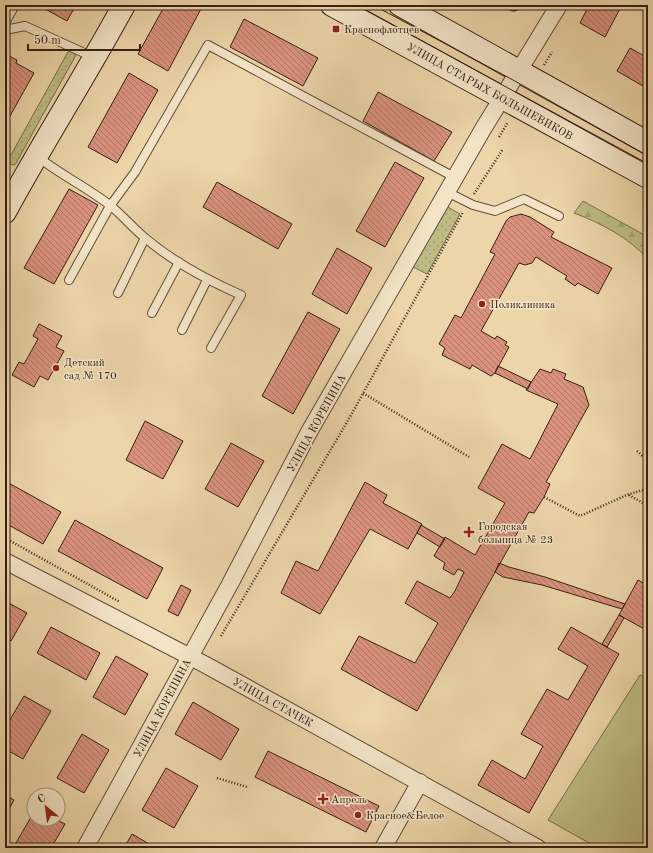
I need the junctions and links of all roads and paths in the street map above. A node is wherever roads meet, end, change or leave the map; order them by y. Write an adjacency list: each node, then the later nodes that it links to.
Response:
1 (15, 5): 6 (lane)
2 (124, 5): 8 (main road)
3 (332, 5): 9 (main road, УЛИЦА СТАРЫХ БОЛЬШЕВИКОВ)
4 (400, 5): 9 (main road, УЛИЦА СТАРЫХ БОЛЬШЕВИКОВ)
5 (559, 5): 9 (street, УЛИЦА КОРЕПИНА)
6 (5, 22)
7 (5, 30): 8 (lane)
8 (95, 58): 12 (main road)
9 (512, 83): 10 (main road, УЛИЦА СТАРЫХ БОЛЬШЕВИКОВ); 13 (main road, УЛИЦА СТАРЫХ БОЛЬШЕВИКОВ); 14 (street, УЛИЦА КОРЕПИНА)
10 (648, 143)
11 (503, 148): 15 (path)
12 (35, 156): 16 (lane); 17 (main road)
13 (648, 177)
14 (452, 185): 15 (lane); 16 (lane); 37 (street, УЛИЦА КОРЕПИНА)
15 (468, 202): 18 (lane); 27 (path)
16 (110, 206): 19 (lane); 21 (lane)
17 (5, 212)
18 (559, 216)
19 (145, 238): 20 (lane); 23 (lane)
20 (179, 262): 22 (lane); 24 (lane)
21 (69, 280)
22 (207, 280): 25 (lane); 26 (lane)
23 (118, 293)
24 (152, 313)
25 (182, 330)
26 (211, 348)
27 (363, 393): 29 (path); 36 (path)
28 (637, 450): 30 (path)
29 (469, 457)
30 (648, 461)
31 (648, 489): 32 (path)
32 (629, 494): 33 (path); 34 (path)
33 (544, 497)
34 (648, 506)
35 (5, 561): 37 (street, УЛИЦА СТАЧЕК)
36 (219, 639)
37 (189, 657): 39 (street, УЛИЦА СТАЧЕК); 41 (street, УЛИЦА КОРЕПИНА)
38 (217, 778): 40 (path)
39 (420, 782): 42 (street); 43 (street, УЛИЦА СТАЧЕК)
40 (247, 787)
41 (86, 848)
42 (383, 848)
43 (538, 848)

